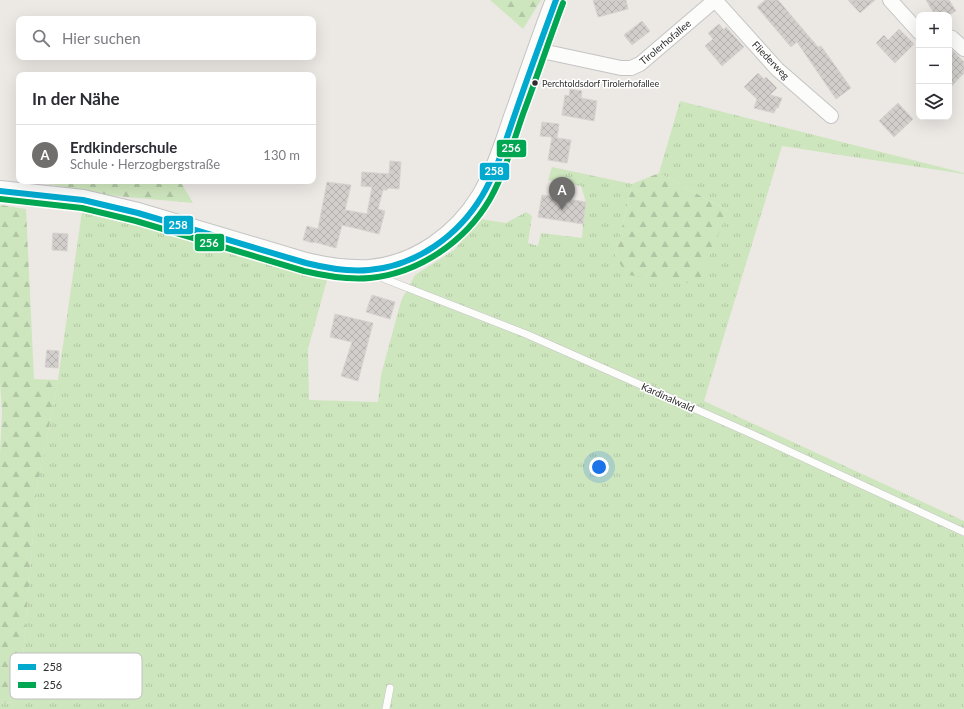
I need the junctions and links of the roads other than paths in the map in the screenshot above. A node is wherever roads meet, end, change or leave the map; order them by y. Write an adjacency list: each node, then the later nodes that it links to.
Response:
1 (556, 0): 7 (main road)
2 (715, 0): 7 (street, Tirolerhofallee); 8 (street, Fliederweg)
3 (890, 0): 4 (street)
4 (916, 29)
5 (952, 38): 6 (street)
6 (964, 49)
7 (537, 50): 10 (main road)
8 (831, 116)
9 (0, 191): 10 (main road)
10 (369, 270): 11 (lane, Kardinalwald)
11 (964, 532)
12 (390, 688): 13 (lane)
13 (386, 709)

